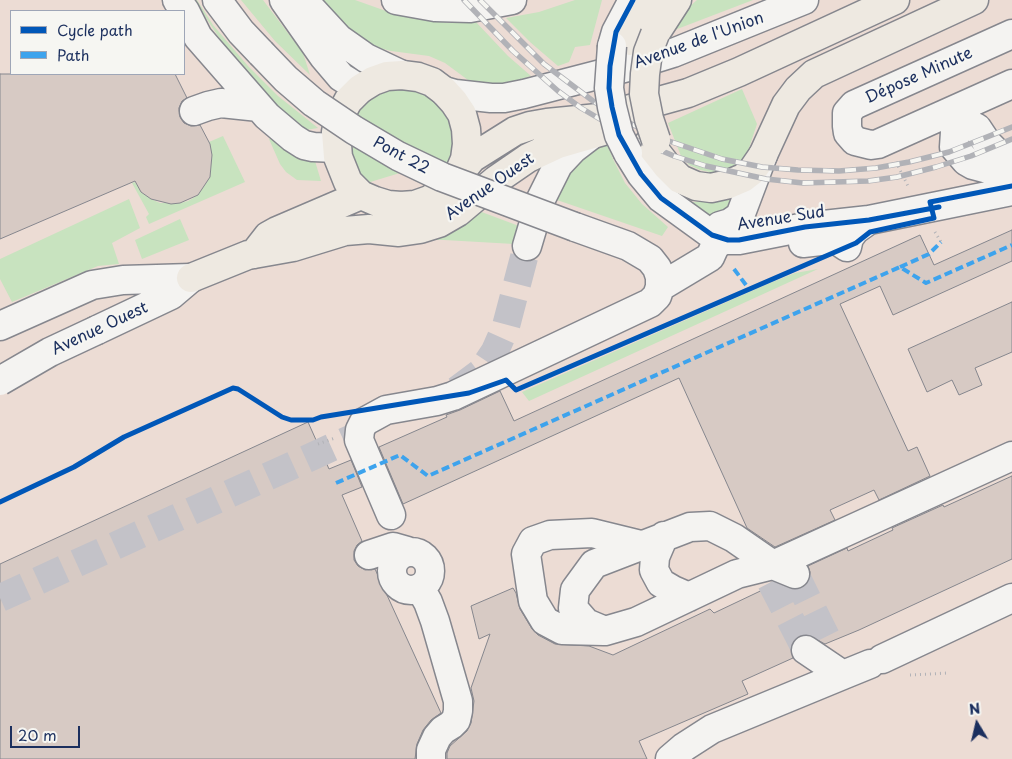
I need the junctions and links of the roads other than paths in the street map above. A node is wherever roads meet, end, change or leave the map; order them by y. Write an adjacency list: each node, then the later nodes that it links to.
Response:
1 (217, 0): 37 (street, Pont 22, bridge)
2 (284, 0): 18 (street)
3 (303, 0): 16 (street)
4 (396, 0): 5 (street)
5 (512, 0)
6 (633, 0): 15 (street, Avenue Sud)
7 (647, 0): 15 (main road, Avenue Sud)
8 (677, 0): 15 (main road)
9 (804, 0): 19 (street, Avenue de l'Union)
10 (895, 0): 20 (main road, Avenue Ouest)
11 (974, 0): 26 (main road)
12 (185, 11): 14 (street)
13 (1012, 34): 17 (street, Dépose Minute)
14 (191, 38): 21 (street)
15 (633, 40): 24 (main road, bridge); 24 (street, Avenue Sud, bridge)
16 (402, 75): 18 (main road); 19 (main road)
17 (1012, 84)
18 (360, 89): 25 (main road)
19 (444, 90): 29 (main road)
20 (688, 93): 23 (main road, Avenue Ouest); 29 (main road, Avenue Ouest)
21 (259, 107): 22 (street); 25 (street)
22 (194, 112)
23 (590, 136): 34 (street); 35 (main road, Avenue Ouest)
24 (644, 146): 26 (main road); 33 (street, Avenue Sud)
25 (336, 148): 31 (main road)
26 (763, 155): 33 (street)
27 (1012, 155): 28 (street)
28 (1012, 169)
29 (459, 173): 31 (main road)
30 (1012, 191): 32 (street, Avenue Sud)
31 (360, 195): 35 (main road, Avenue Ouest)
32 (898, 215): 33 (street, Avenue Sud); 33 (street)
33 (720, 237): 37 (street)
34 (527, 246)
35 (254, 254): 36 (main road, Avenue Ouest)
36 (191, 278): 38 (street); 39 (street, Avenue Ouest, bridge)
37 (660, 287): 41 (street)
38 (0, 326)
39 (0, 381)
40 (1012, 456): 44 (street)
41 (391, 515)
42 (652, 540): 44 (street); 45 (street); 47 (street); 47 (street)
43 (369, 555): 48 (street)
44 (779, 574): 45 (street)
45 (690, 596): 47 (street)
46 (1012, 598): 49 (street)
47 (605, 631)
48 (431, 759)
49 (670, 759)

